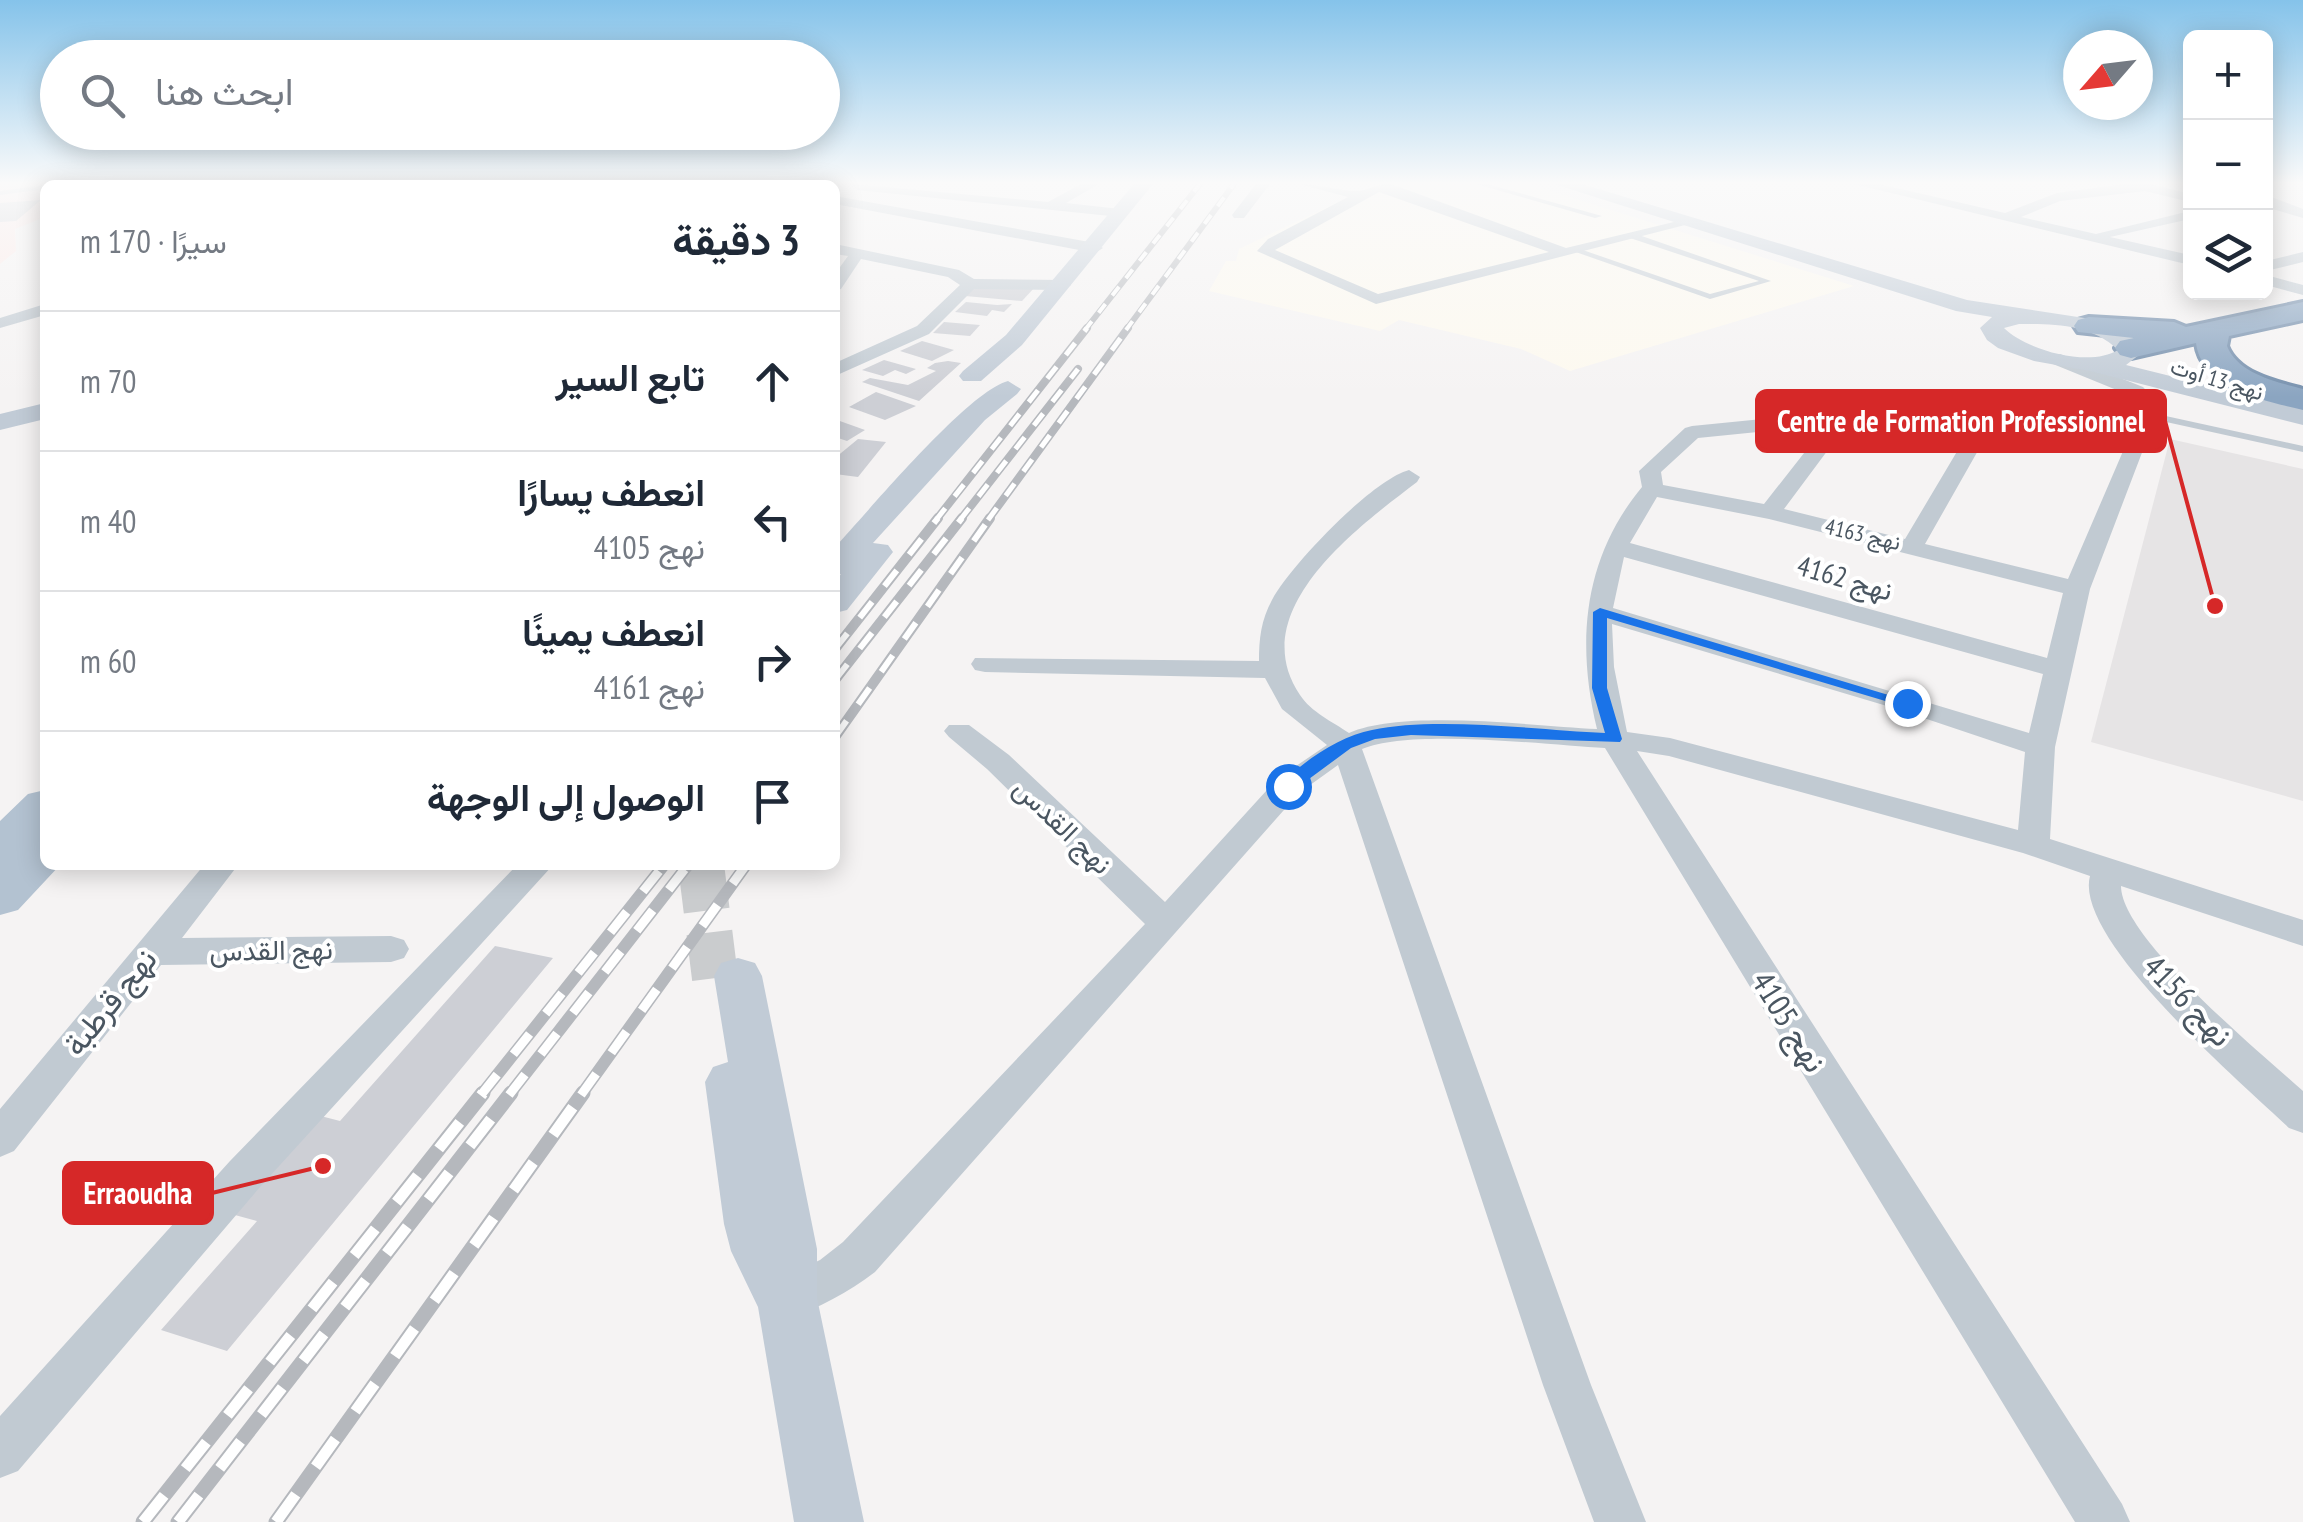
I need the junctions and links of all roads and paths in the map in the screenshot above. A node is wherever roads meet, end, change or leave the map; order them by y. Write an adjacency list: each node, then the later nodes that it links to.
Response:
1 (856, 255): 12 (street)
2 (862, 255): 14 (street)
3 (1088, 255): 15 (street)
4 (1276, 255): 5 (street)
5 (1554, 255)
6 (1582, 255): 7 (lane)
7 (1689, 255)
8 (1772, 255): 23 (street)
9 (1796, 255): 19 (street)
10 (2303, 257): 11 (street)
11 (2273, 264)
12 (840, 279)
13 (2273, 282): 16 (street)
14 (970, 284): 15 (street); 28 (street)
15 (1062, 285): 24 (street)
16 (2303, 290)
17 (40, 311): 20 (street)
18 (2303, 311): 22 (highway)
19 (2036, 317): 21 (street, نهج 13 أوت); 23 (street)
20 (2, 323)
21 (2089, 326): 22 (highway); 25 (street, نهج 13 أوت)
22 (2220, 331): 25 (highway); 30 (highway)
23 (1995, 335): 26 (street)
24 (1014, 340): 29 (street); 29 (street)
25 (2131, 350): 27 (street); 30 (street, نهج 13 أوت)
26 (2060, 360): 27 (street); 36 (street)
27 (2087, 363): 34 (street, نهج 13 أوت)
28 (840, 368)
29 (970, 394): 41 (street); 42 (street); 45 (street); 47 (street)
30 (2303, 402)
31 (1966, 405): 33 (street); 36 (street); 43 (street)
32 (40, 412): 35 (street)
33 (1843, 416): 39 (street, نهج 4105); 40 (street)
34 (2303, 417)
35 (0, 422)
36 (2148, 424): 37 (lane); 46 (street)
37 (2303, 449)
38 (1409, 477): 50 (street)
39 (1650, 492): 40 (street, نهج 4163); 44 (street, نهج 4105)
40 (1770, 512): 43 (street, نهج 4163)
41 (840, 519)
42 (840, 544)
43 (1912, 546): 46 (street, نهج 4163)
44 (1616, 547): 48 (street, نهج 4105); 51 (street, نهج 4162)
45 (840, 560)
46 (2077, 589): 51 (street)
47 (840, 596)
48 (1600, 612): 53 (street, نهج 4105); 55 (street)
49 (985, 664): 50 (street)
50 (1276, 670): 54 (street)
51 (2056, 670): 55 (street)
52 (958, 731): 64 (street, نهج القدس)
53 (1614, 739): 54 (street); 57 (street); 75 (street, نهج 4105)
54 (1346, 744): 64 (street); 74 (street)
55 (2040, 748): 57 (street)
56 (40, 811): 58 (main road)
57 (2033, 845): 62 (street)
58 (0, 850)
59 (40, 856): 63 (main road)
60 (218, 870): 67 (street, نهج قرطبة)
61 (532, 870): 72 (street)
62 (2108, 870): 65 (street); 69 (street, نهج 4156)
63 (0, 897)
64 (1166, 924): 71 (street)
65 (2303, 933)
66 (391, 949): 67 (street, نهج القدس)
67 (150, 952): 70 (street, نهج قرطبة)
68 (727, 981): 71 (street)
69 (2303, 1116)
70 (0, 1139)
71 (787, 1298): 73 (street)
72 (0, 1454)
73 (829, 1522)
74 (1620, 1522)
75 (2104, 1522)

